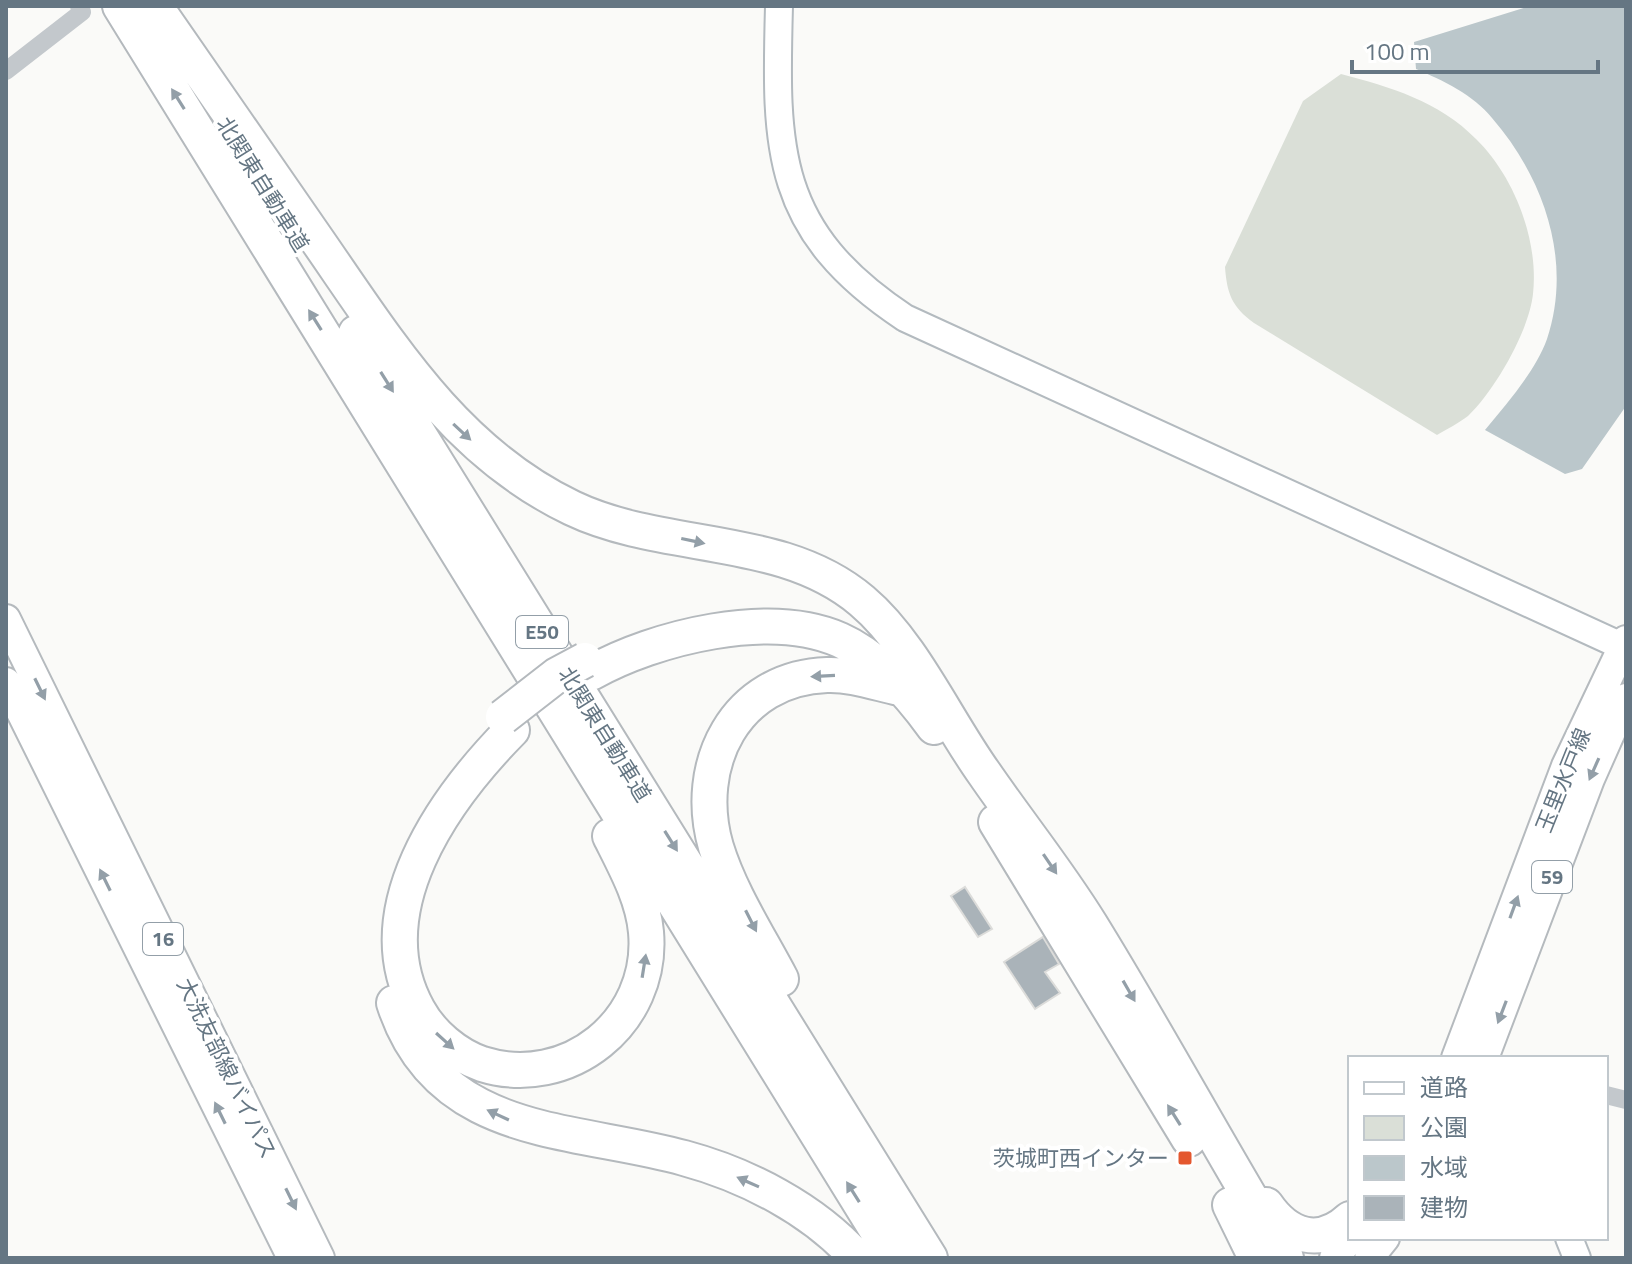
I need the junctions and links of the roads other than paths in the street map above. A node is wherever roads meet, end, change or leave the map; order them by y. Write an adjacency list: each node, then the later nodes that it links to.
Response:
1 (79, 6): 5 (street)
2 (120, 6): 6 (highway, 北関東自動車道 / E50, one-way to 2)
3 (154, 6): 9 (highway, one-way to 9); 24 (highway, 北関東自動車道 / E50, one-way to 24)
4 (779, 6): 8 (street)
5 (6, 71)
6 (415, 482): 12 (highway, one-way to 6); 23 (highway, 北関東自動車道 / E50, one-way to 6)
7 (6, 619): 21 (main road, 大洗友部線バイパス / 16, one-way to 21)
8 (1625, 645): 13 (main road, 玉里水戸線 / 59, one-way to 8)
9 (905, 675): 12 (highway); 15 (highway, one-way to 15); 16 (highway, one-way to 9); 25 (highway, one-way to 25)
10 (6, 682): 20 (main road, 大洗友部線バイパス / 16, one-way to 10)
11 (1626, 698): 14 (main road, 玉里水戸線 / 59, one-way to 14)
12 (507, 724): 22 (highway, one-way to 12)
13 (1457, 1056)
14 (1485, 1056)
15 (1226, 1155): 17 (highway); 28 (highway)
16 (1230, 1205): 26 (highway); 27 (highway)
17 (1348, 1220)
18 (1349, 1240): 29 (main road)
19 (1383, 1240): 30 (main road)
20 (292, 1258)
21 (320, 1258)
22 (857, 1258)
23 (894, 1258)
24 (930, 1258)
25 (945, 1258)
26 (1256, 1258)
27 (1268, 1258)
28 (1286, 1258)
29 (1334, 1258)
30 (1369, 1258)

